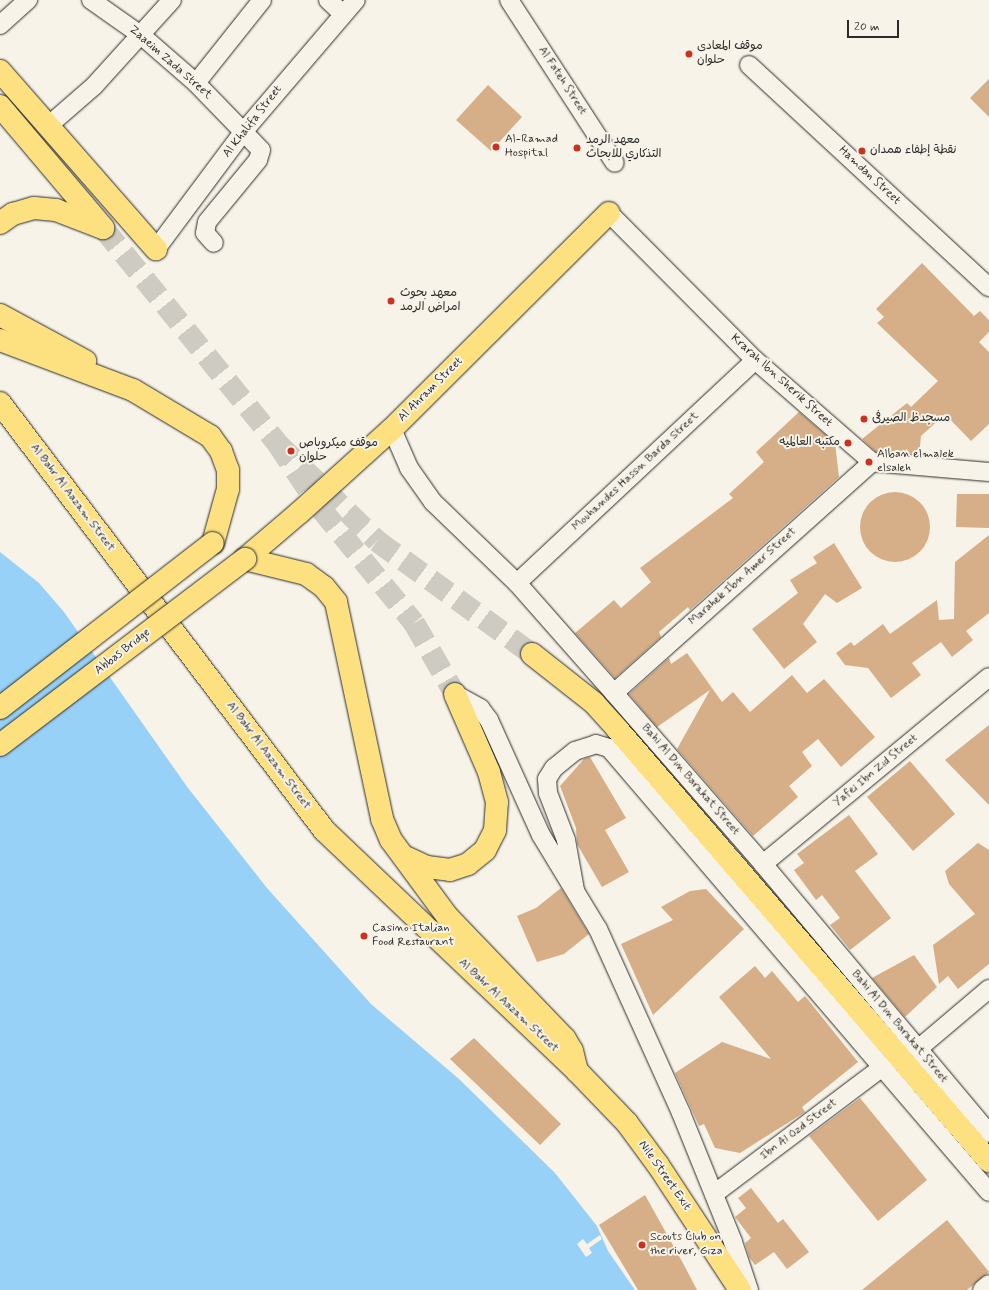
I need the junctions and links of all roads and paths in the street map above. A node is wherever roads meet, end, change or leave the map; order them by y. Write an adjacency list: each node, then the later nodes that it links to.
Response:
1 (28, 0): 9 (street)
2 (172, 0): 10 (street)
3 (262, 0): 13 (street)
4 (328, 0): 8 (street)
5 (356, 0): 8 (street, Al Khalifa Street)
6 (509, 0): 17 (street, Al Fateh Street)
7 (96, 1): 10 (street, Zaaeim Zada Street)
8 (343, 14): 16 (street, Al Khalifa Street)
9 (0, 25)
10 (142, 36): 13 (street, Zaaeim Zada Street); 15 (street)
11 (749, 65): 22 (street, Hamdan Street)
12 (0, 71): 15 (main road)
13 (196, 83): 16 (street, Zaaeim Zada Street)
14 (0, 106): 19 (main road)
15 (48, 126): 21 (main road)
16 (244, 130): 20 (street, Zaaeim Zada Street); 21 (street, Al Khalifa Street)
17 (615, 163)
18 (609, 213): 25 (street, Krarah Ibn Sherik Street); 28 (main road, Al Ahram Street)
19 (0, 223)
20 (214, 243)
21 (156, 249)
22 (989, 287)
23 (0, 315): 26 (main road)
24 (0, 340): 26 (main road)
25 (755, 360): 29 (street, Krarah Ibn Sherik Street); 32 (street, Mouhandes Hassn Barda Street)
26 (133, 390): 37 (main road, bridge)
27 (0, 403): 46 (main road, Al Bahr Al Aazam Street)
28 (392, 429): 31 (main road, Al Ahram Street); 32 (street, Bahi Al Din Barakat Street)
29 (872, 462): 30 (street); 35 (street, Marahek Ibn Amer Street)
30 (989, 472)
31 (245, 559): 38 (main road, Abbas Bridge, bridge); 39 (main road)
32 (517, 583): 35 (street, Bahi Al Din Barakat Street)
33 (532, 654): 43 (main road, Bahi Al Din Barakat Street)
34 (989, 677): 40 (street, Yafei Ibn Zid Street)
35 (614, 692): 40 (street, Bahi Al Din Barakat Street)
36 (455, 694): 39 (main road); 41 (street)
37 (0, 708)
38 (0, 745)
39 (402, 855): 46 (main road)
40 (763, 864): 43 (street, Bahi Al Din Barakat Street)
41 (575, 890): 45 (street); 50 (street)
42 (989, 989): 44 (street)
43 (863, 999): 44 (street, Bahi Al Din Barakat Street); 48 (main road, Bahi Al Din Barakat Street)
44 (918, 1049): 47 (street, Bahi Al Din Barakat Street)
45 (884, 1066): 49 (street); 50 (street, Ibn Al Ozd Street)
46 (577, 1071): 52 (main road, Nile Street Exit)
47 (989, 1133)
48 (989, 1161)
49 (989, 1192)
50 (714, 1194): 53 (street)
51 (989, 1284): 54 (street)
52 (740, 1290)
53 (749, 1290)
54 (982, 1290)

